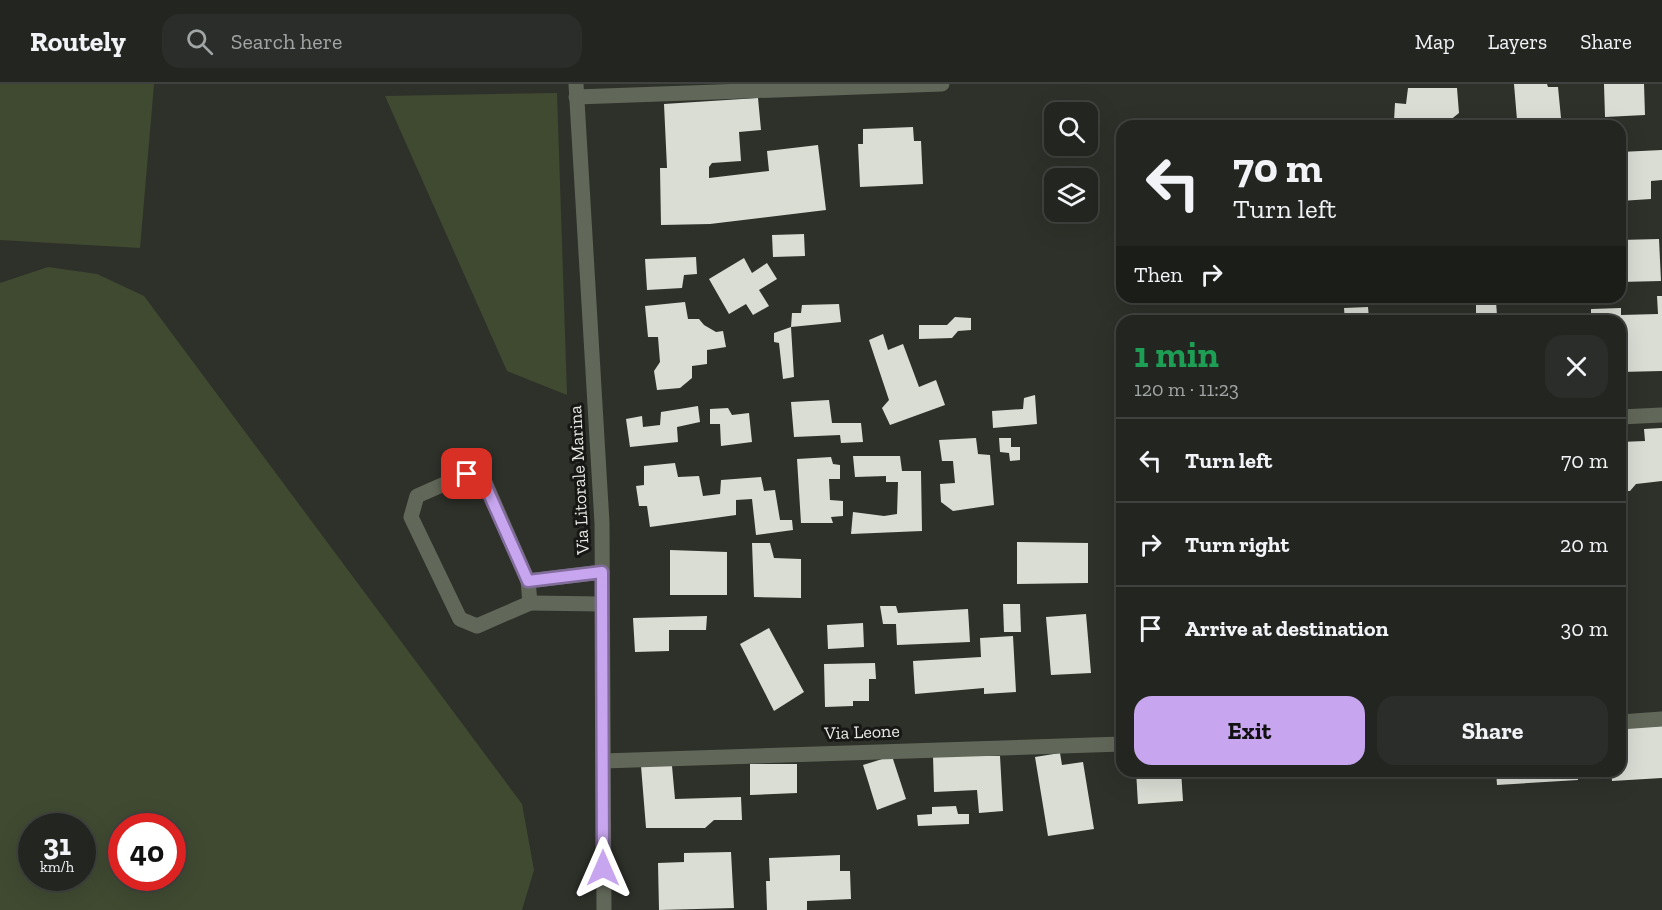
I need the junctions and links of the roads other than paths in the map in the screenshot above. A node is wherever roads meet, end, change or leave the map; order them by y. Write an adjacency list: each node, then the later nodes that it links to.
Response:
1 (942, 84): 2 (street)
2 (576, 91): 5 (street, Via Litorale Marina)
3 (1662, 415): 4 (street)
4 (1626, 417)
5 (602, 572): 6 (street); 8 (street, Via Litorale Marina)
6 (528, 581): 7 (street); 7 (street)
7 (530, 603): 8 (street)
8 (602, 604): 12 (street, Via Litorale Marina)
9 (1662, 719): 10 (street)
10 (1626, 722)
11 (1116, 744): 12 (street, Via Leone)
12 (603, 761): 13 (street, Via Litorale Marina)
13 (604, 910)

